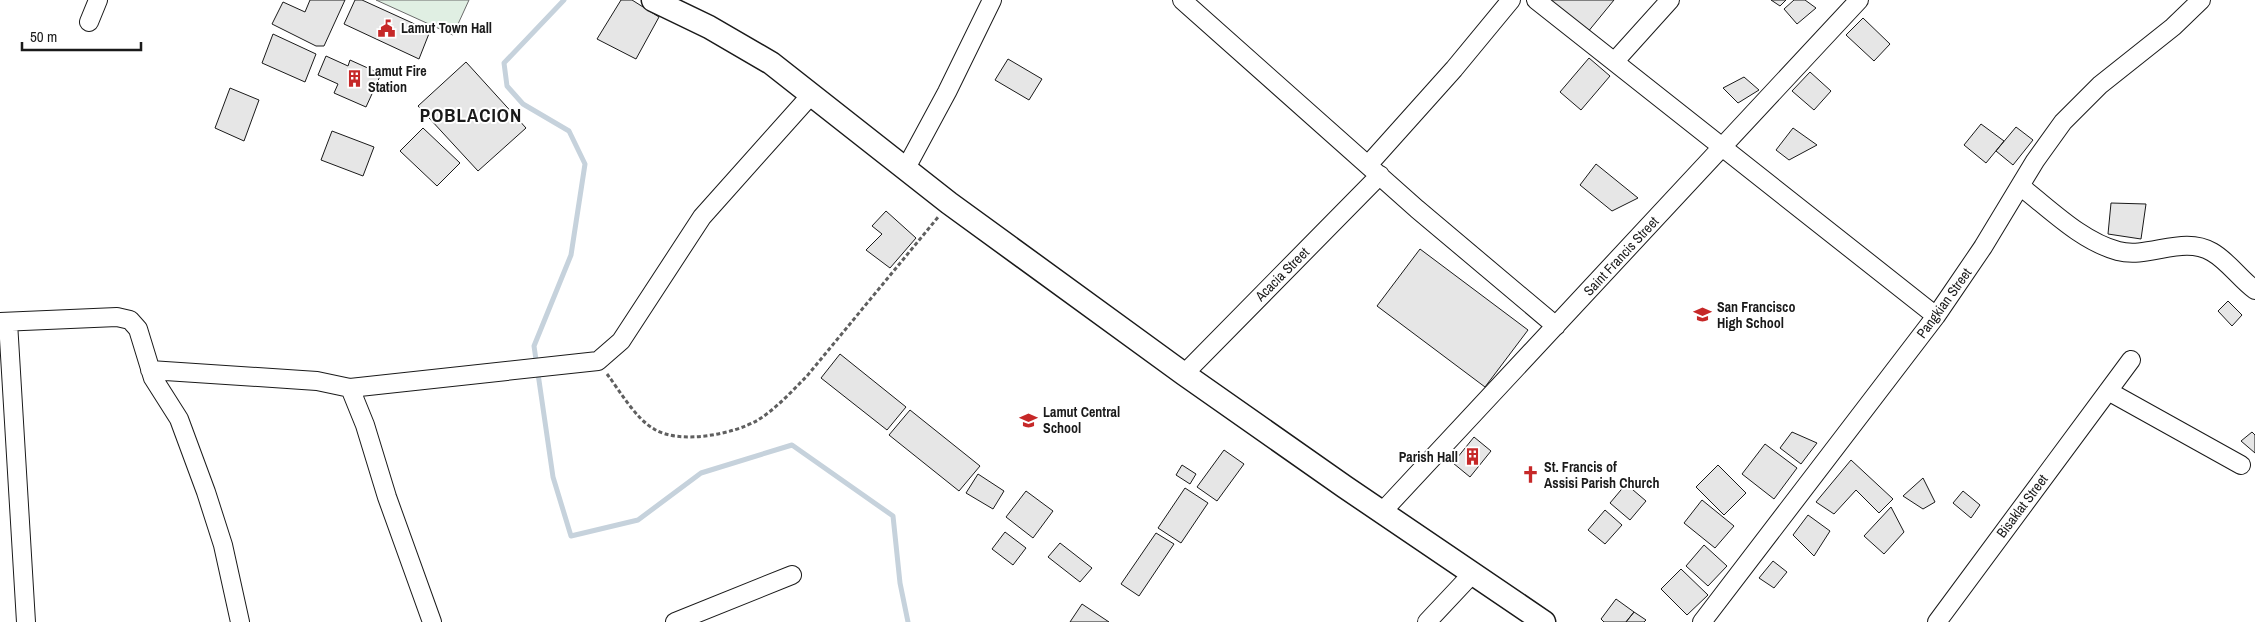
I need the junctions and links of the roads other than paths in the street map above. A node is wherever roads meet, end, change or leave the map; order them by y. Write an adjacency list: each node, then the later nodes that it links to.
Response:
1 (98, 0): 10 (street)
2 (653, 0): 12 (main road)
3 (992, 0): 14 (street)
4 (1182, 0): 15 (street)
5 (1511, 0): 15 (street, Acacia Street)
6 (1536, 0): 11 (street)
7 (1670, 0): 11 (street)
8 (1859, 0): 13 (street, Saint Francis Street)
9 (2200, 0): 16 (street, Pangkian Street)
10 (89, 22)
11 (1615, 61): 13 (street)
12 (811, 95): 14 (main road); 24 (street)
13 (1721, 148): 18 (street); 20 (street, Saint Francis Street)
14 (906, 168): 23 (main road)
15 (1374, 170): 20 (street); 23 (street, Acacia Street)
16 (2020, 186): 17 (street); 18 (street, Pangkian Street)
17 (2255, 290)
18 (1936, 316): 36 (street, Pangkian Street)
19 (4, 322): 22 (street); 30 (street)
20 (1556, 326): 27 (street, Saint Francis Street)
21 (2131, 360): 25 (street, Bisaklat Street)
22 (150, 370): 24 (street); 31 (street)
23 (1184, 374): 27 (main road)
24 (350, 388): 32 (street)
25 (2108, 391): 26 (street); 37 (street, Bisaklat Street)
26 (2241, 465)
27 (1382, 512): 28 (main road)
28 (1473, 573): 34 (street); 35 (main road)
29 (792, 575): 33 (street)
30 (26, 622)
31 (240, 622)
32 (432, 622)
33 (675, 622)
34 (1427, 622)
35 (1544, 622)
36 (1702, 622)
37 (1937, 622)

